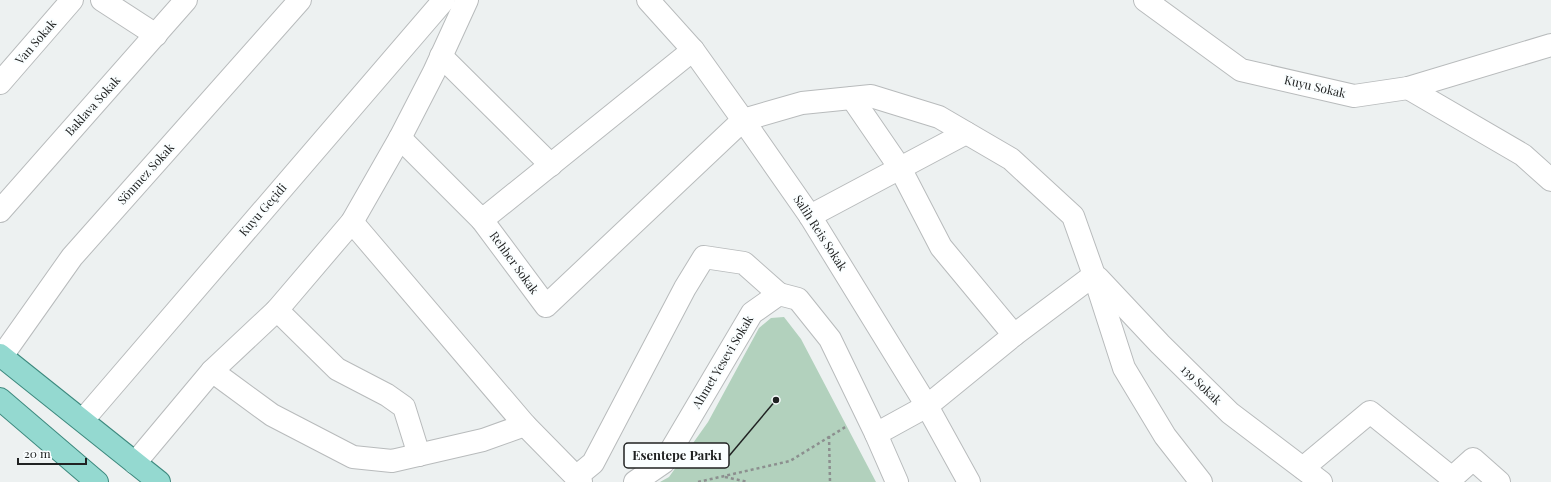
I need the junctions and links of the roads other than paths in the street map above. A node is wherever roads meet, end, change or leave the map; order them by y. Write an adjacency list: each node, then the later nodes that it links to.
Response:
1 (72, 0): 13 (street, Van Sokak)
2 (102, 0): 9 (street)
3 (186, 0): 9 (street, Baklava Sokak)
4 (300, 0): 30 (street, Sönmez Sokak)
5 (444, 0): 34 (street, Kuyu Geçidi)
6 (467, 0): 12 (street)
7 (648, 0): 11 (street, Salih Reis Sokak)
8 (1145, 0): 14 (street, Kuyu Sokak)
9 (156, 35): 22 (street, Baklava Sokak)
10 (1551, 45): 14 (street, Kuyu Sokak)
11 (693, 50): 16 (street, Salih Reis Sokak); 19 (street)
12 (441, 56): 18 (street); 19 (street)
13 (0, 83)
14 (1408, 88): 21 (street)
15 (852, 98): 16 (street); 17 (street); 20 (street)
16 (743, 120): 23 (street, Salih Reis Sokak); 24 (street, Rehber Sokak)
17 (966, 133): 20 (street); 26 (street)
18 (400, 138): 24 (street, Rehber Sokak); 25 (street)
19 (551, 165): 24 (street)
20 (900, 168): 23 (street); 29 (street)
21 (1551, 180)
22 (0, 211)
23 (810, 216): 33 (street, Salih Reis Sokak)
24 (482, 220)
25 (352, 222): 28 (street); 36 (street)
26 (1094, 275): 29 (street); 39 (street, 139 Sokak); 46 (street)
27 (779, 294): 35 (street); 40 (street); 43 (street, Ahmet Yesevi Sokak)
28 (277, 310): 31 (street); 37 (street)
29 (1014, 335): 33 (street)
30 (1, 356): 34 (main road)
31 (212, 371): 37 (street); 38 (street)
32 (0, 399): 41 (main road)
33 (927, 406): 35 (street); 45 (street, Salih Reis Sokak)
34 (83, 420): 38 (main road)
35 (871, 424): 44 (street)
36 (525, 425): 37 (street); 40 (street)
37 (419, 455)
38 (135, 463): 42 (main road)
39 (1303, 468): 47 (street, 139 Sokak); 48 (street)
40 (578, 479)
41 (97, 482)
42 (159, 482)
43 (635, 482)
44 (897, 482)
45 (969, 482)
46 (1201, 482)
47 (1321, 482)
48 (1499, 482)

